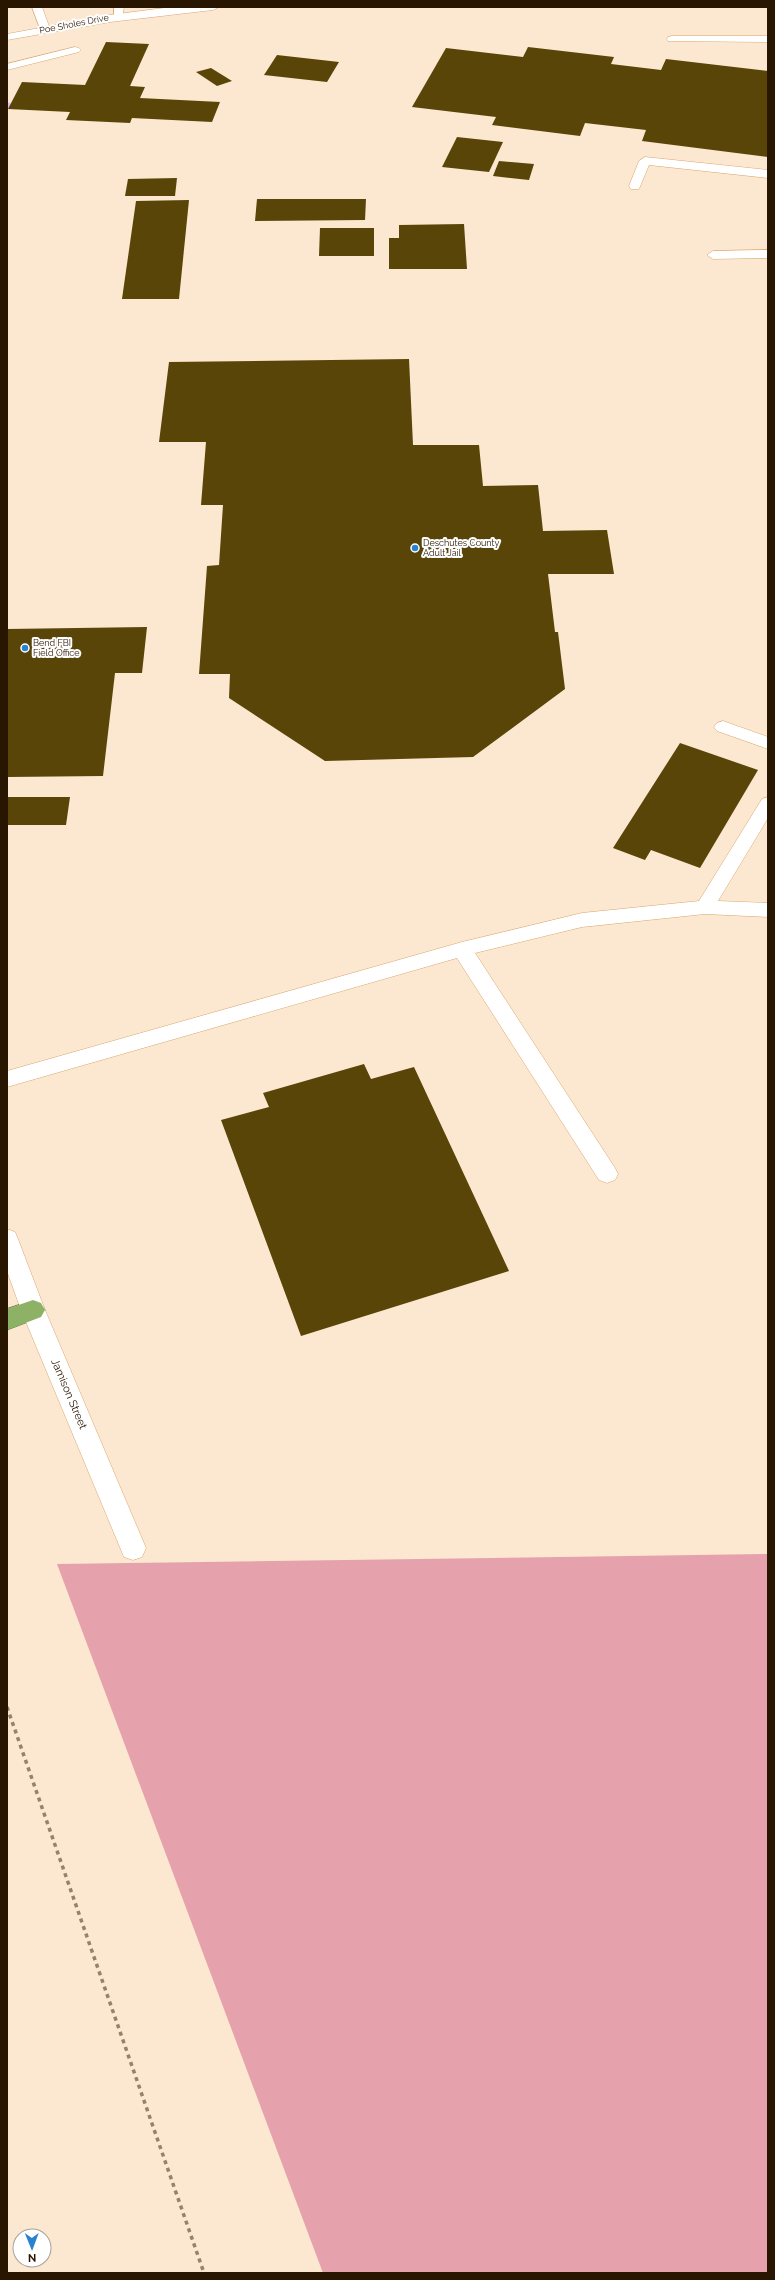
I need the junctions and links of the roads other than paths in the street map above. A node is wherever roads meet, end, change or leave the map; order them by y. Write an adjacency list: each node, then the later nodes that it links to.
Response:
1 (37, 7): 4 (lane)
2 (213, 7): 3 (street, Poe Sholes Drive)
3 (119, 11): 4 (street, Poe Sholes Drive)
4 (45, 29): 5 (street, Poe Sholes Drive)
5 (7, 37)
6 (768, 39): 7 (lane)
7 (672, 40)
8 (75, 50): 9 (lane)
9 (7, 66)
10 (768, 174): 11 (lane)
11 (635, 186)
12 (713, 254): 13 (lane)
13 (768, 254)
14 (723, 726): 15 (lane)
15 (768, 743)
16 (768, 803): 17 (lane)
17 (706, 906): 18 (lane); 19 (lane)
18 (768, 910)
19 (462, 949): 20 (lane); 21 (lane)
20 (7, 1079)
21 (607, 1174)
22 (7, 1239): 23 (street, Jamison Street)
23 (34, 1310): 24 (highway); 25 (street, Jamison Street)
24 (7, 1320)
25 (134, 1548)

